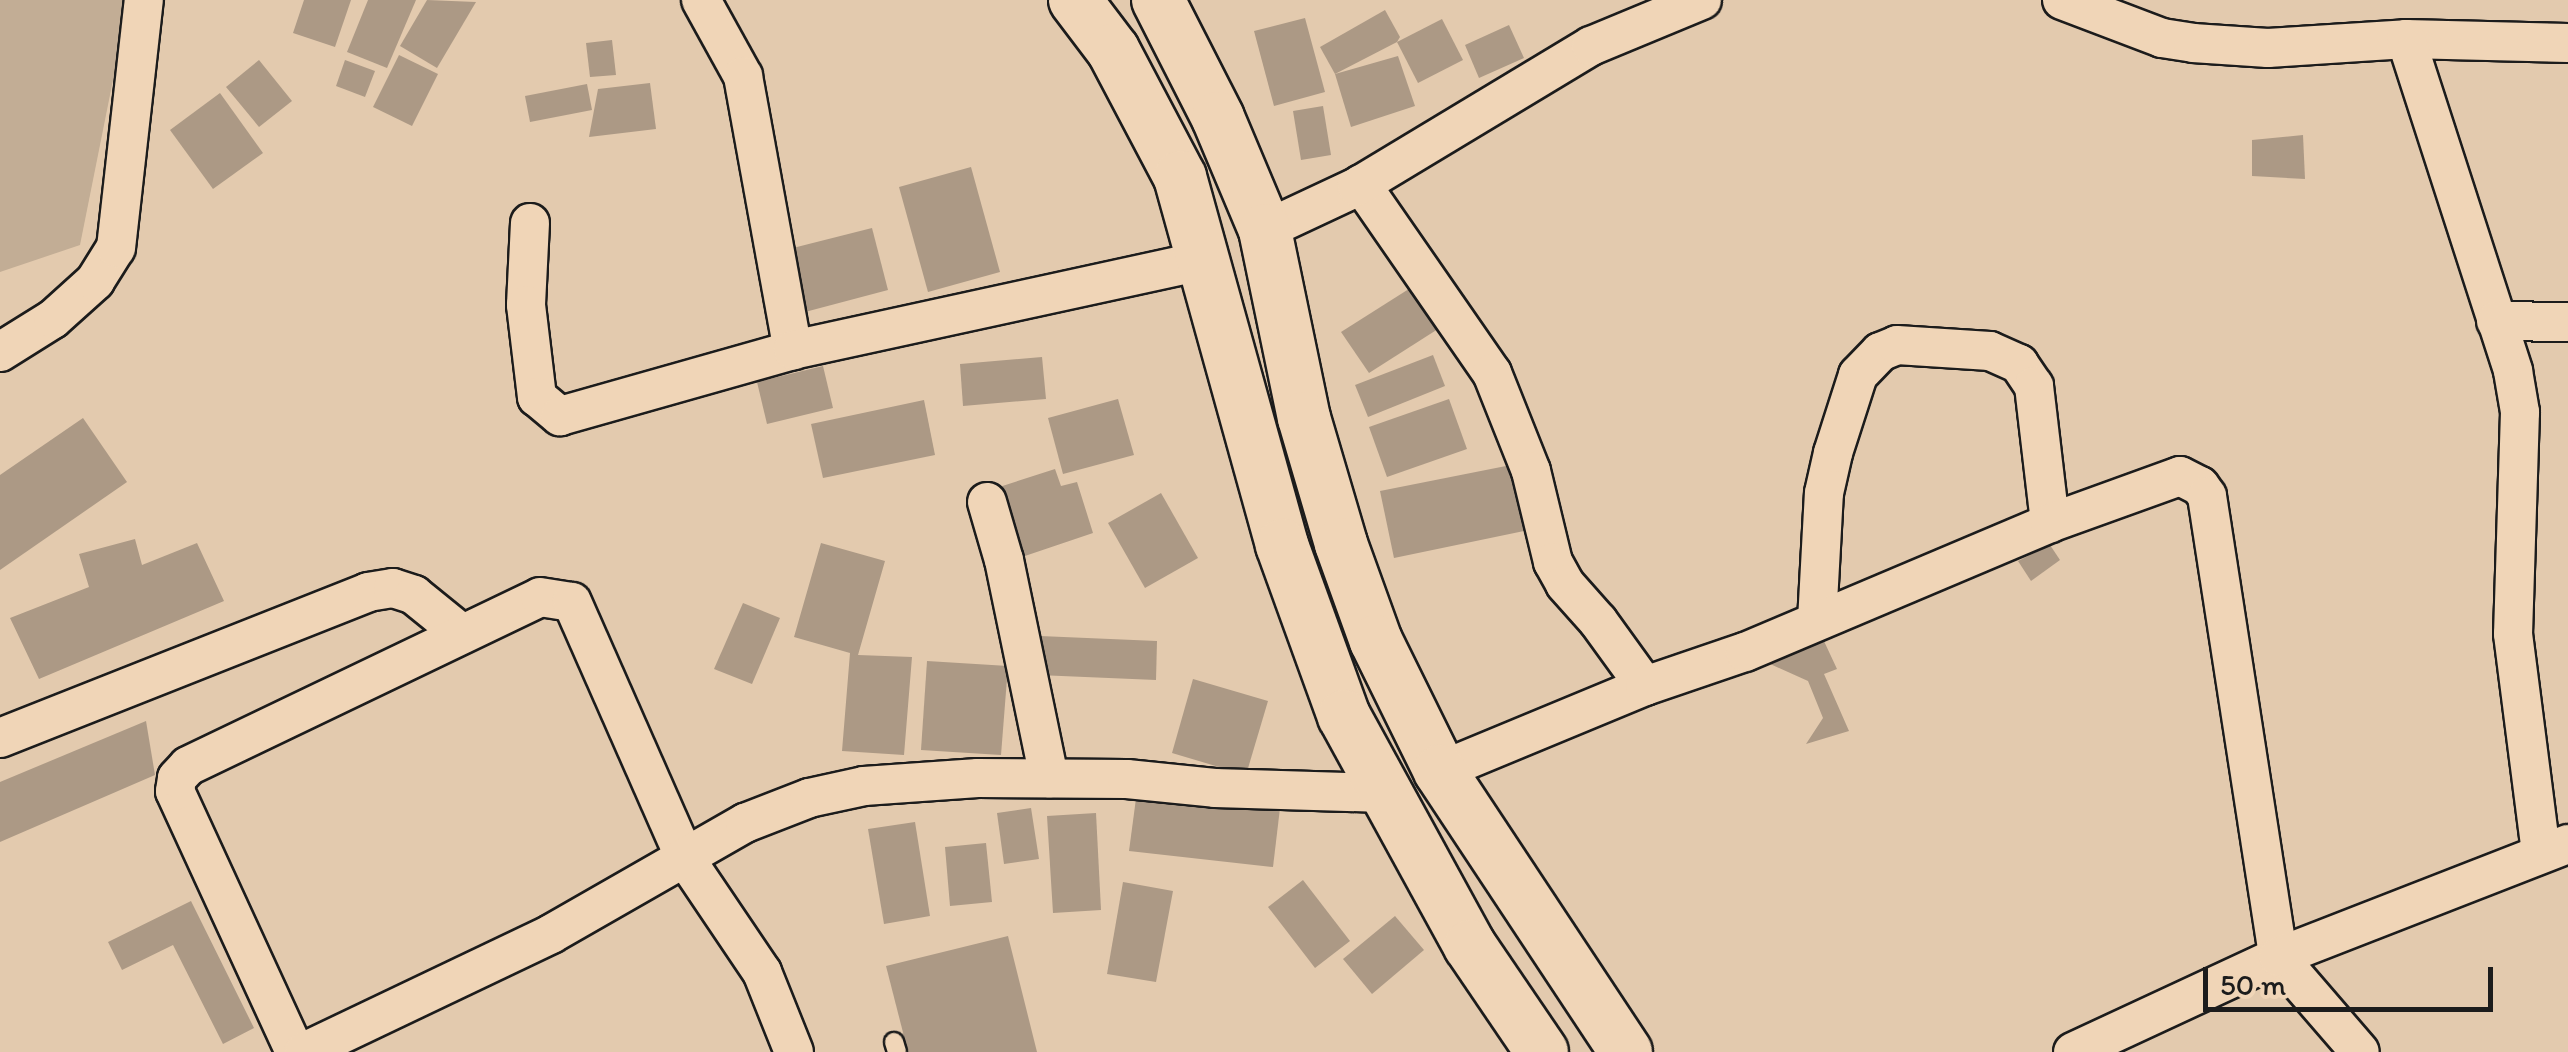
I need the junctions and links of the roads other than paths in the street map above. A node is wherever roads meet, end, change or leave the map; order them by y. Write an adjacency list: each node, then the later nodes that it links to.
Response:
1 (144, 0): 16 (street)
2 (700, 0): 15 (street)
3 (1075, 0): 12 (main road)
4 (1158, 0): 11 (main road)
5 (1702, 0): 9 (street)
6 (2062, 0): 7 (street)
7 (2406, 38): 8 (street); 13 (street)
8 (2568, 43)
9 (1361, 184): 11 (street); 21 (street)
10 (530, 223): 15 (street)
11 (1265, 230): 23 (main road)
12 (1206, 260): 15 (street); 25 (main road)
13 (2496, 320): 14 (street); 26 (street)
14 (2568, 322)
15 (793, 350)
16 (0, 352)
17 (987, 502): 24 (street)
18 (2050, 523): 19 (street); 19 (street); 28 (street)
19 (1817, 621): 21 (street)
20 (462, 634): 22 (street); 27 (street); 29 (street)
21 (1645, 686): 23 (street)
22 (0, 738)
23 (1440, 771): 33 (main road)
24 (1049, 778): 25 (street); 27 (street)
25 (1383, 793): 32 (main road)
26 (2555, 849): 28 (street)
27 (685, 858): 30 (street); 31 (street)
28 (2278, 958): 34 (street); 35 (street)
29 (295, 1052)
30 (304, 1052)
31 (794, 1052)
32 (1542, 1052)
33 (1626, 1052)
34 (2073, 1052)
35 (2360, 1052)

